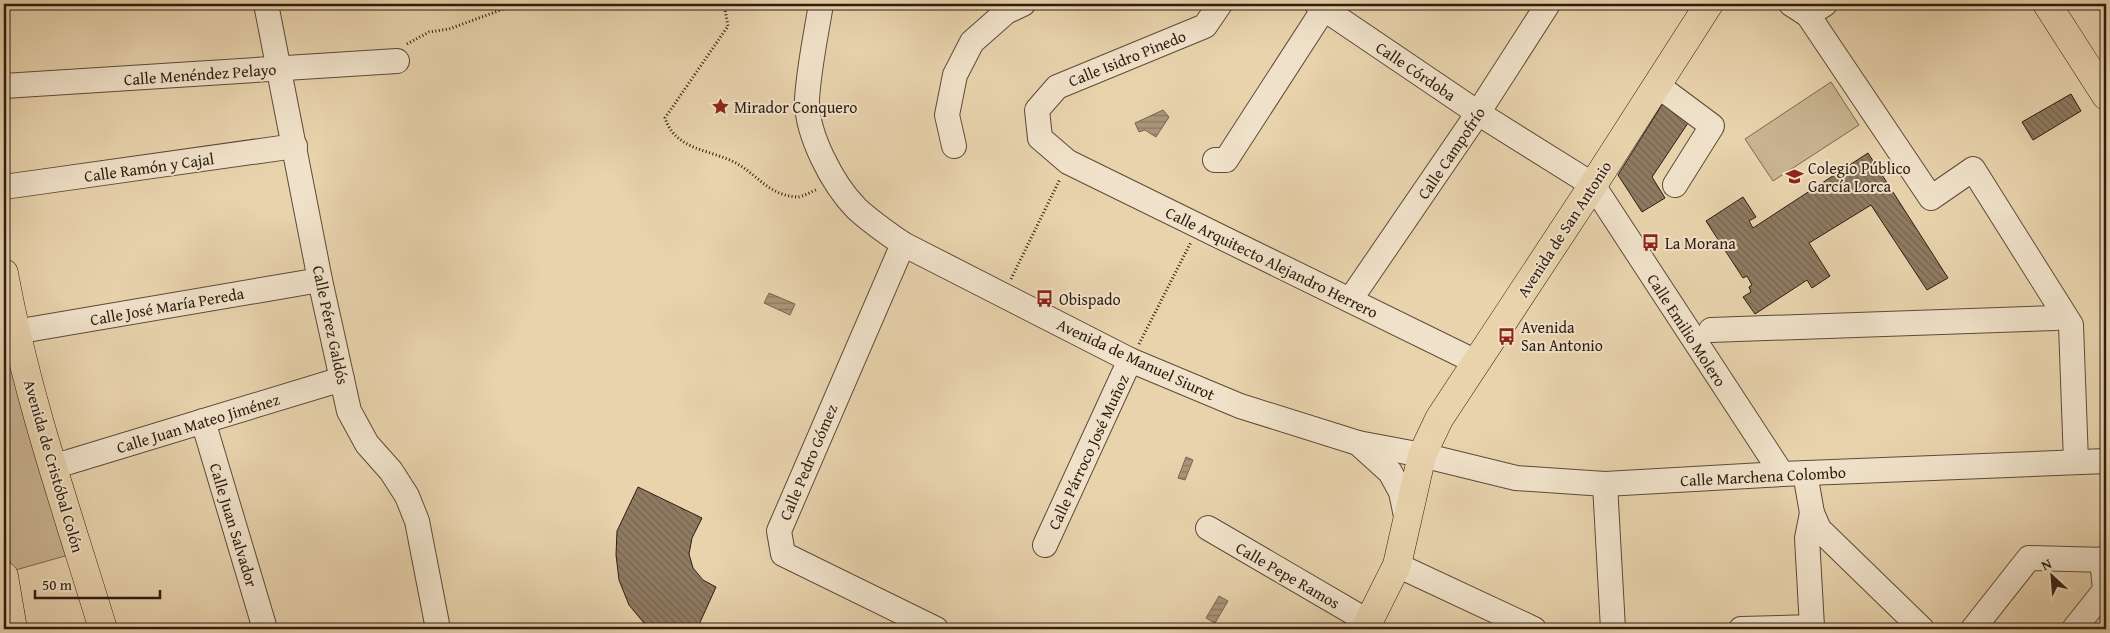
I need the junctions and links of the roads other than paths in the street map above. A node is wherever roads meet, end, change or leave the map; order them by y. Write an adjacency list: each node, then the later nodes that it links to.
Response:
1 (266, 4): 11 (street, Calle Pérez Galdós)
2 (821, 4): 23 (street, Avenida de Manuel Siurot)
3 (1023, 4): 17 (street)
4 (1220, 4): 19 (street, Calle Isidro Pinedo)
5 (1548, 4): 15 (street, Calle Campofrío)
6 (2046, 4): 14 (main road)
7 (1323, 5): 15 (street, Calle Córdoba); 18 (street)
8 (1700, 7): 12 (main road, Avenida de San Antonio)
9 (1808, 7): 37 (street)
10 (397, 61): 11 (street, Calle Menéndez Pelayo)
11 (279, 70): 13 (street, Calle Menéndez Pelayo); 16 (street, Calle Pérez Galdós)
12 (1657, 85): 20 (street); 21 (main road, Avenida de San Antonio)
13 (4, 86)
14 (2106, 96)
15 (1478, 114): 21 (street, Calle Córdoba); 26 (street, Calle Campofrío)
16 (295, 146): 22 (street, Calle Ramón y Cajal); 25 (street, Calle Pérez Galdós)
17 (954, 146)
18 (1215, 160)
19 (1066, 167): 26 (street, Calle Arquitecto Alejandro Herrero)
20 (1675, 185)
21 (1593, 186): 31 (main road, Avenida de San Antonio); 39 (street, Calle Emilio Molero)
22 (4, 188)
23 (903, 244): 30 (street, Avenida de Manuel Siurot); 54 (street, Calle Pedro Gómez)
24 (4, 272): 29 (main road, Avenida de Cristóbal Colón)
25 (320, 280): 29 (street, Calle José María Pereda); 32 (street, Calle Pérez Galdós)
26 (1350, 300): 31 (street, Calle Arquitecto Alejandro Herrero)
27 (2055, 318): 28 (street)
28 (1711, 330)
29 (15, 332): 38 (main road, Avenida de Cristóbal Colón)
30 (1130, 360): 34 (street, Avenida de Manuel Siurot); 44 (street, Calle Párroco José Muñoz)
31 (1476, 362): 35 (main road, Avenida de San Antonio)
32 (342, 379): 33 (street, Calle Juan Mateo Jiménez); 53 (street, Calle Pérez Galdós)
33 (203, 421): 38 (street, Calle Juan Mateo Jiménez); 52 (street, Calle Juan Salvador)
34 (1358, 443): 35 (street, Avenida de Manuel Siurot); 42 (street, Avenida de Manuel Siurot)
35 (1422, 455): 40 (street, Calle Marchena Colombo); 42 (main road, Avenida de Manuel Siurot)
36 (2106, 461): 37 (street, Calle Marchena Colombo)
37 (2076, 462): 39 (street, Calle Marchena Colombo)
38 (53, 466): 51 (main road, Avenida de Cristóbal Colón)
39 (1793, 474): 40 (street, Calle Marchena Colombo); 41 (street)
40 (1605, 484): 56 (street)
41 (1812, 513): 48 (street); 58 (street)
42 (1407, 522): 46 (main road, Avenida de Manuel Siurot)
43 (1208, 528): 49 (street, Calle Pepe Ramos)
44 (1045, 545)
45 (2104, 559): 59 (street); 60 (street)
46 (1397, 565): 49 (main road, Avenida de Manuel Siurot); 55 (street)
47 (4, 576): 50 (main road)
48 (1817, 622): 57 (street)
49 (1367, 625)
50 (14, 629)
51 (103, 629)
52 (266, 629)
53 (438, 629)
54 (936, 629)
55 (1534, 629)
56 (1613, 629)
57 (1741, 629)
58 (1922, 629)
59 (1973, 629)
60 (2074, 629)

